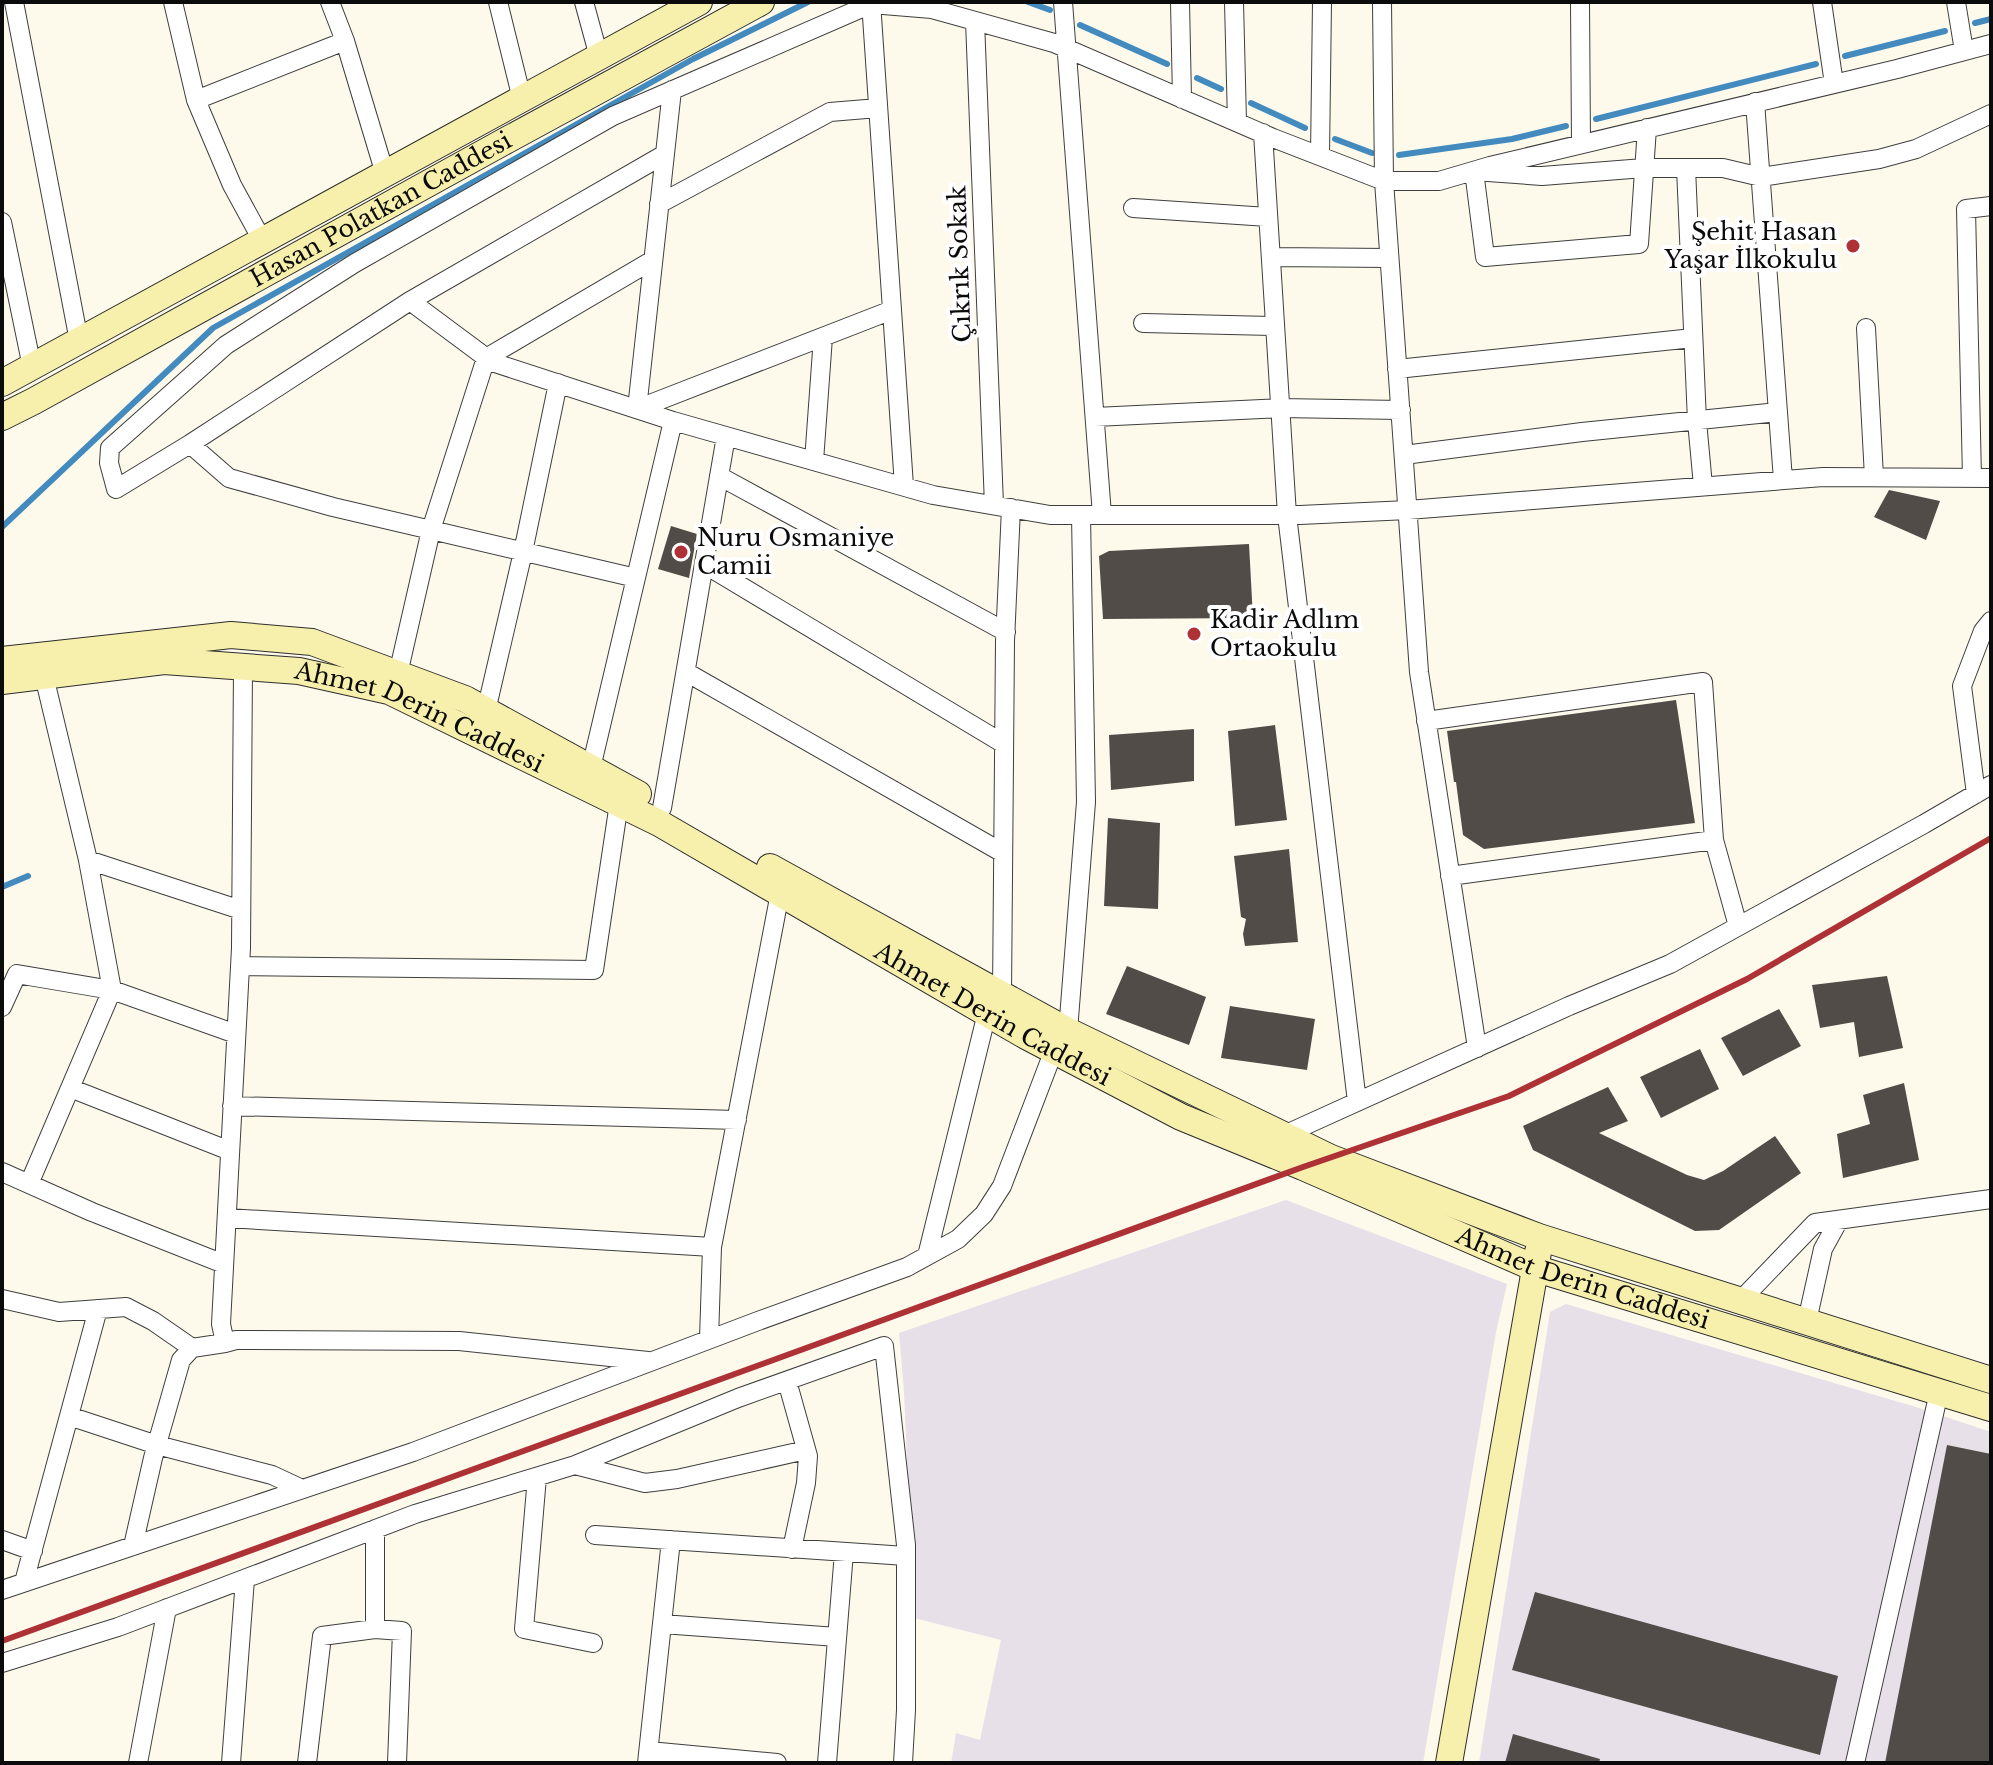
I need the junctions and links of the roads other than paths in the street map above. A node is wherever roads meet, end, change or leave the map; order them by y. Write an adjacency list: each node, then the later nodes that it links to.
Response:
1 (14, 2): 60 (street)
2 (173, 2): 28 (street)
3 (330, 2): 19 (street)
4 (498, 2): 26 (street)
5 (584, 2): 23 (street)
6 (699, 2): 17 (main road, Hasan Polatkan Caddesi)
7 (761, 2): 70 (main road, Hasan Polatkan Caddesi)
8 (1063, 2): 21 (street)
9 (1180, 2): 27 (street)
10 (1234, 2): 32 (street)
11 (1322, 2): 37 (street)
12 (1382, 2): 43 (street)
13 (1580, 2): 35 (street)
14 (1822, 2): 24 (street)
15 (1956, 2): 22 (street)
16 (871, 3): 18 (street); 25 (street); 30 (street)
17 (673, 9): 23 (main road, Hasan Polatkan Caddesi)
18 (975, 21): 21 (street); 84 (street, Çıkrık Sokak)
19 (345, 41): 28 (street); 41 (street)
20 (1991, 44): 22 (street)
21 (1068, 50): 27 (street); 71 (street)
22 (1964, 51): 24 (street)
23 (599, 57): 26 (main road, Hasan Polatkan Caddesi)
24 (1834, 84): 29 (street)
25 (672, 90): 36 (street); 75 (street)
26 (522, 99): 41 (main road, Hasan Polatkan Caddesi)
27 (1182, 99): 32 (street)
28 (196, 100): 49 (street)
29 (1755, 102): 33 (street); 42 (street)
30 (878, 108): 44 (street); 54 (street)
31 (1991, 114): 42 (street)
32 (1237, 122): 34 (street)
33 (1647, 128): 35 (street); 38 (street)
34 (1263, 133): 37 (street); 47 (street)
35 (1581, 144): 40 (street)
36 (665, 154): 44 (street); 53 (street)
37 (1320, 156): 43 (street)
38 (1644, 168): 39 (street); 40 (street); 40 (street)
39 (1686, 168): 42 (street); 59 (street)
40 (1474, 171): 43 (street)
41 (385, 174): 49 (main road, Hasan Polatkan Caddesi)
42 (1761, 177): 69 (street)
43 (1384, 181): 51 (street)
44 (659, 204): 52 (street)
45 (1991, 206): 80 (street)
46 (1133, 208): 47 (street)
47 (1268, 217): 50 (street)
48 (2, 222): 62 (street)
49 (262, 240): 60 (main road, Hasan Polatkan Caddesi)
50 (1271, 257): 51 (street); 56 (street)
51 (1389, 258): 63 (street)
52 (653, 260): 61 (street); 67 (street)
53 (410, 301): 61 (street); 75 (street)
54 (892, 310): 58 (street); 82 (street)
55 (1143, 323): 56 (street)
56 (1275, 326): 66 (street)
57 (1866, 328): 79 (street)
58 (823, 337): 67 (street); 77 (street)
59 (1693, 338): 63 (street); 73 (street)
60 (79, 341): 62 (main road, Hasan Polatkan Caddesi)
61 (486, 358): 65 (street); 89 (street)
62 (32, 367): 64 (main road, Hasan Polatkan Caddesi)
63 (1397, 369): 68 (street)
64 (2, 383)
65 (558, 383): 67 (street); 90 (street)
66 (1280, 408): 68 (street); 71 (street); 88 (street)
67 (637, 409): 72 (street)
68 (1401, 410): 76 (street)
69 (1778, 412): 73 (street); 81 (street)
70 (2, 417)
71 (1095, 417): 87 (street)
72 (673, 421): 74 (street); 92 (street)
73 (1697, 421): 76 (street); 83 (street)
74 (726, 436): 77 (street); 78 (street)
75 (190, 444): 89 (street)
76 (1404, 455): 85 (street)
77 (814, 461): 82 (street)
78 (719, 476): 91 (street); 94 (street)
79 (1874, 477): 80 (street); 81 (street)
80 (1982, 478)
81 (1783, 480): 83 (street)
82 (904, 486): 84 (street)
83 (1703, 486): 85 (street)
84 (1002, 506): 86 (street); 94 (street, Çıkrık Sokak)
85 (1408, 510): 88 (street); 102 (street)
86 (1081, 515): 87 (street); 121 (street)
87 (1102, 515): 88 (street)
88 (1287, 515): 124 (street)
89 (431, 530): 90 (street); 98 (street)
90 (523, 552): 92 (street); 101 (street)
91 (704, 564): 97 (street); 103 (street)
92 (636, 578): 104 (street)
93 (1991, 621): 105 (street)
94 (1006, 632): 103 (street, Çıkrık Sokak)
95 (2, 660): 98 (main road, Ahmet Derin Caddesi)
96 (243, 667): 99 (main road, Ahmet Derin Caddesi); 106 (main road, Ahmet Derin Caddesi); 113 (street)
97 (686, 672): 107 (street); 109 (street)
98 (398, 674): 101 (main road, Ahmet Derin Caddesi)
99 (44, 676): 100 (main road, Ahmet Derin Caddesi); 110 (street)
100 (2, 681)
101 (486, 711): 104 (main road, Ahmet Derin Caddesi)
102 (1426, 721): 108 (street); 111 (street)
103 (1004, 744): 109 (street, Çıkrık Sokak)
104 (591, 768): 107 (main road, Ahmet Derin Caddesi)
105 (1983, 789): 114 (street)
106 (619, 803): 112 (main road, Ahmet Derin Caddesi); 115 (street)
107 (662, 808): 118 (main road, Ahmet Derin Caddesi)
108 (1714, 840): 111 (street); 114 (street)
109 (1003, 853): 118 (street, Çıkrık Sokak)
110 (88, 860): 113 (street); 117 (street)
111 (1450, 876): 122 (street)
112 (780, 893): 118 (main road, Ahmet Derin Caddesi); 126 (street)
113 (241, 910): 115 (street)
114 (1738, 926): 122 (street)
115 (240, 966): 120 (street)
116 (10, 969): 117 (street); 119 (street)
117 (112, 990): 120 (street); 123 (street)
118 (995, 1004): 121 (main road, Ahmet Derin Caddesi); 136 (street, Çıkrık Sokak)
119 (2, 1007)
120 (236, 1034): 125 (street)
121 (1061, 1041): 127 (main road, Ahmet Derin Caddesi); 136 (street); 138 (main road, Ahmet Derin Caddesi)
122 (1477, 1048): 124 (street)
123 (70, 1088): 128 (street); 130 (street)
124 (1357, 1102): 127 (street)
125 (232, 1106): 126 (street); 128 (street)
126 (737, 1120): 135 (street)
127 (1284, 1135): 134 (main road, Ahmet Derin Caddesi)
128 (230, 1151): 132 (street)
129 (2, 1172): 130 (street)
130 (29, 1184): 137 (street)
131 (1991, 1199): 133 (street)
132 (227, 1218): 135 (street); 137 (street)
133 (1839, 1220): 140 (street); 142 (street)
134 (1539, 1237): 138 (main road); 140 (main road, Ahmet Derin Caddesi)
135 (712, 1247): 143 (street)
136 (927, 1256): 143 (street)
137 (224, 1264): 144 (street)
138 (1537, 1269): 149 (main road, Ahmet Derin Caddesi); 183 (main road)
139 (2, 1299): 141 (street)
140 (1741, 1300): 142 (main road, Ahmet Derin Caddesi)
141 (98, 1309): 145 (street); 151 (street)
142 (1807, 1321): 147 (main road, Ahmet Derin Caddesi)
143 (709, 1339): 146 (street)
144 (225, 1343): 145 (street); 146 (street)
145 (192, 1348): 152 (street)
146 (651, 1361): 156 (street)
147 (1991, 1380)
148 (787, 1381): 153 (street); 154 (street); 165 (street)
149 (1939, 1392): 150 (main road, Ahmet Derin Caddesi); 184 (street)
150 (1991, 1408)
151 (69, 1416): 152 (street); 163 (street)
152 (157, 1445): 156 (street); 161 (street)
153 (806, 1450): 154 (street); 162 (street)
154 (575, 1465): 155 (street)
155 (537, 1477): 157 (street); 173 (street)
156 (302, 1489): 161 (street)
157 (375, 1529): 166 (street); 171 (street)
158 (595, 1535): 160 (street)
159 (2, 1540): 163 (street)
160 (671, 1540): 162 (street); 170 (street)
161 (133, 1546): 167 (street)
162 (792, 1549): 164 (street)
163 (33, 1551): 167 (street)
164 (844, 1552): 165 (street); 172 (street)
165 (906, 1556): 182 (street)
166 (245, 1579): 169 (street); 177 (street)
167 (24, 1582): 168 (street)
168 (2, 1590)
169 (167, 1608): 174 (street); 176 (street)
170 (662, 1624): 172 (street); 175 (street)
171 (375, 1629): 178 (street); 179 (street)
172 (837, 1637): 181 (street)
173 (593, 1643)
174 (2, 1663)
175 (648, 1757): 180 (street)
176 (138, 1763)
177 (231, 1763)
178 (307, 1763)
179 (397, 1763)
180 (777, 1763)
181 (827, 1763)
182 (903, 1763)
183 (1449, 1763)
184 (1855, 1763)

